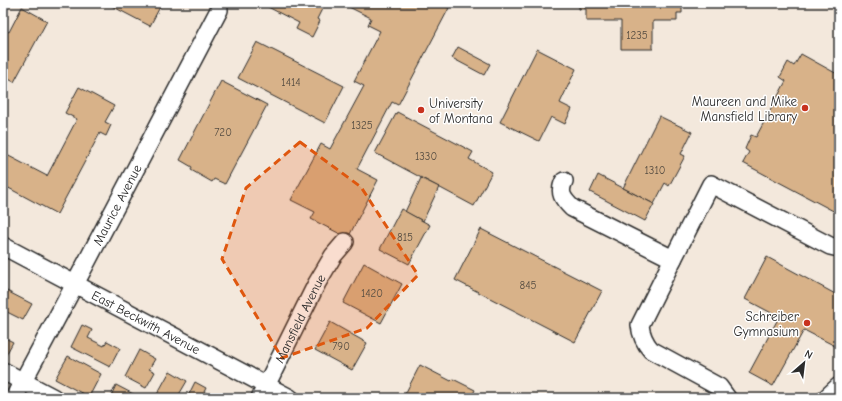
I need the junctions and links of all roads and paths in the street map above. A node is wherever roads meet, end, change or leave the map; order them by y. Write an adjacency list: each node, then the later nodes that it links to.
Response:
1 (219, 10): 7 (street, Maurice Avenue)
2 (564, 181): 6 (street)
3 (345, 242): 11 (street, Mansfield Avenue)
4 (3, 246): 7 (street, East Beckwith Avenue)
5 (839, 248): 6 (street)
6 (673, 259): 15 (street)
7 (75, 284): 9 (street, Maurice Avenue); 11 (street, East Beckwith Avenue)
8 (3, 371): 9 (street)
9 (23, 382): 12 (street, Maurice Avenue); 13 (street)
10 (839, 386): 16 (street)
11 (263, 392): 14 (street, East Beckwith Avenue)
12 (14, 398)
13 (54, 398)
14 (290, 398)
15 (727, 398)
16 (826, 398)

